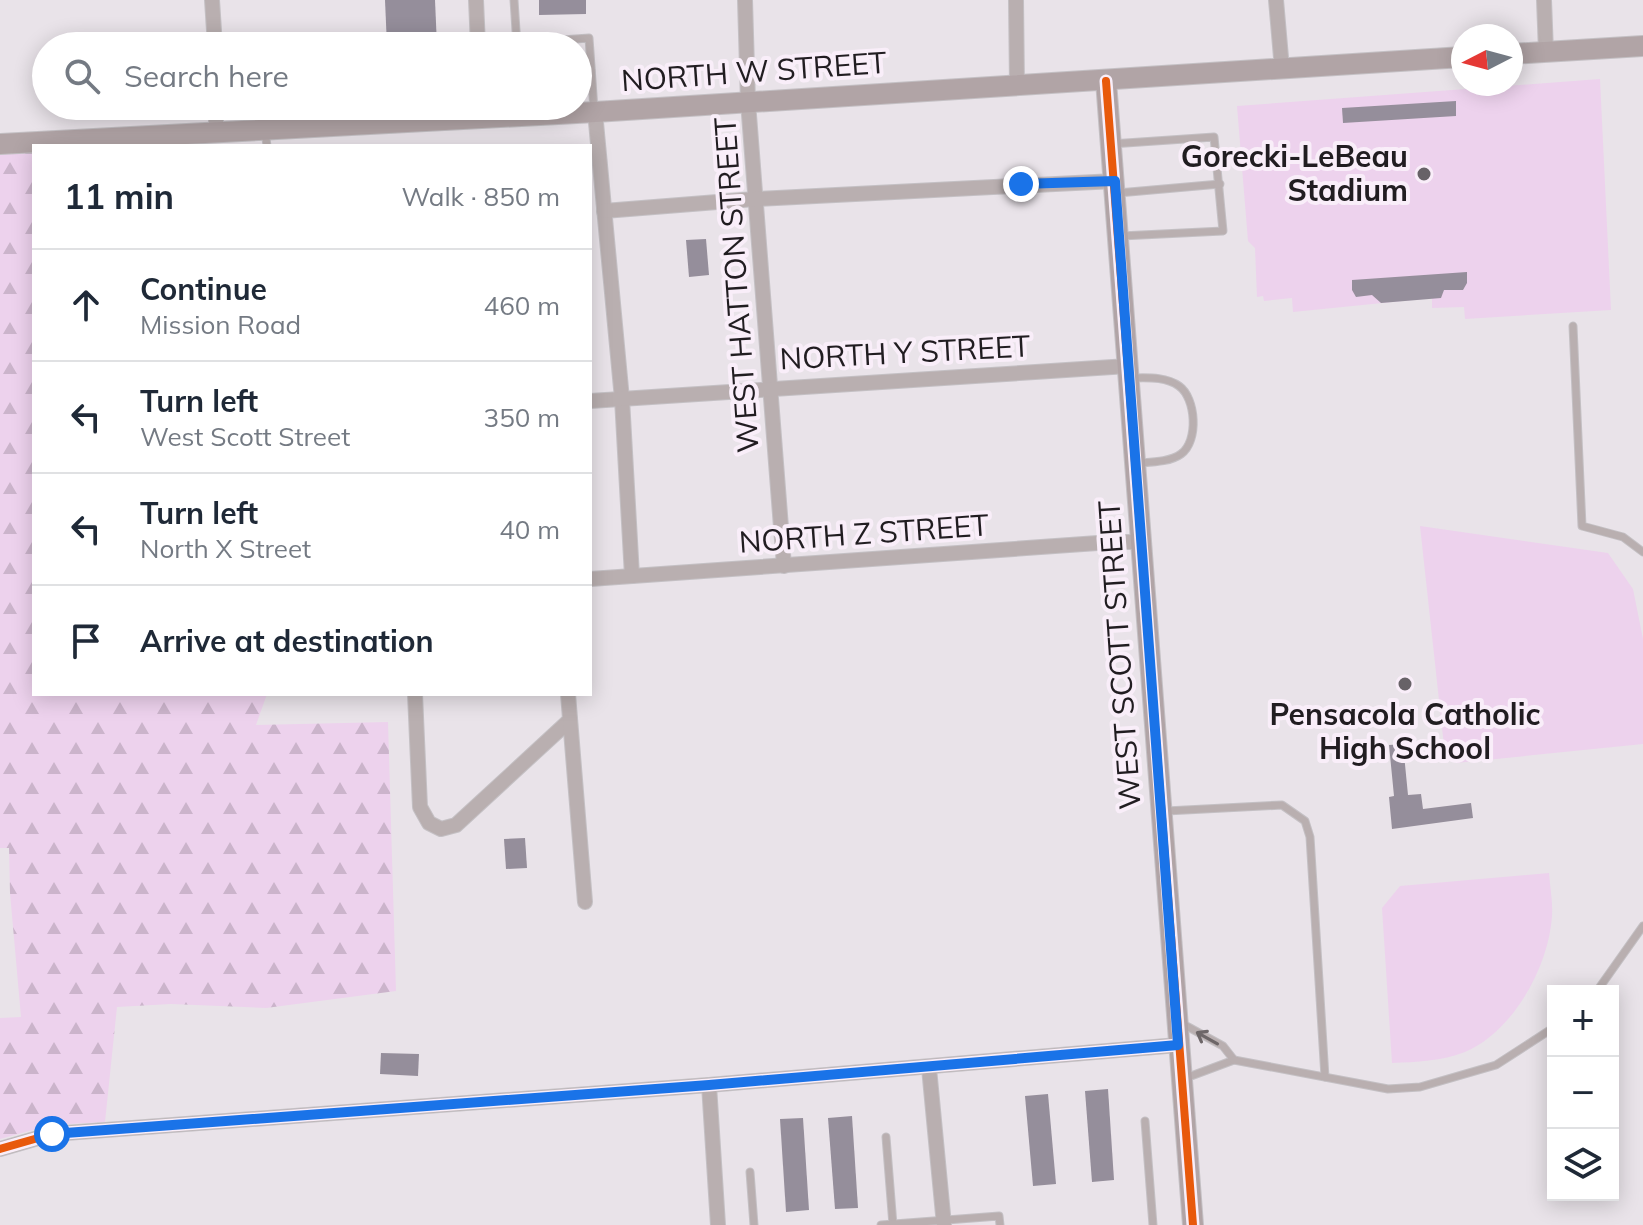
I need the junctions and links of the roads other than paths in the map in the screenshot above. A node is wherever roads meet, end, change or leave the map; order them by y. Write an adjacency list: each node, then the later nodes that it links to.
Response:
1 (212, 0): 8 (street)
2 (476, 0): 9 (street)
3 (514, 0): 10 (lane)
4 (745, 0): 19 (street, WEST HATTON STREET)
5 (1016, 0): 18 (street)
6 (1276, 0): 15 (street)
7 (1544, 0): 12 (street)
8 (214, 32)
9 (478, 32)
10 (516, 32)
11 (1643, 46): 12 (main road)
12 (1546, 52): 13 (main road)
13 (1523, 53)
14 (1451, 58): 15 (main road, NORTH W STREET)
15 (1282, 69): 17 (main road, NORTH W STREET)
16 (592, 81): 20 (lane)
17 (1106, 81): 18 (main road, NORTH W STREET); 27 (main road, WEST SCOTT STREET)
18 (1017, 86): 19 (main road, NORTH W STREET)
19 (748, 102): 20 (main road, NORTH W STREET); 30 (street, WEST HATTON STREET)
20 (595, 112): 31 (street)
21 (216, 120): 23 (street)
22 (415, 120): 24 (main road, NORTH W STREET)
23 (216, 132): 24 (main road, NORTH W STREET); 25 (main road, NORTH W STREET)
24 (266, 138)
25 (158, 140): 26 (main road, NORTH W STREET)
26 (0, 144)
27 (1111, 144): 28 (lane); 29 (main road, WEST SCOTT STREET)
28 (1220, 184): 29 (lane); 32 (lane)
29 (1115, 187): 30 (street); 32 (main road, WEST SCOTT STREET)
30 (755, 199): 31 (street); 35 (street, WEST HATTON STREET)
31 (604, 211): 36 (street)
32 (1119, 236): 34 (main road, WEST SCOTT STREET)
33 (1573, 326): 40 (lane)
34 (1128, 372): 35 (street, NORTH Y STREET); 38 (main road, WEST SCOTT STREET); 38 (lane)
35 (771, 388): 36 (street, NORTH Y STREET); 41 (street, WEST HATTON STREET)
36 (622, 399): 37 (street, NORTH Y STREET); 42 (street)
37 (592, 401)
38 (1136, 463): 39 (main road, WEST SCOTT STREET)
39 (1142, 542): 41 (street, NORTH Z STREET); 47 (main road, WEST SCOTT STREET)
40 (1643, 552)
41 (784, 566): 42 (street, NORTH Z STREET)
42 (632, 576): 43 (street, NORTH Z STREET)
43 (592, 579)
44 (415, 696): 46 (street)
45 (568, 696): 46 (street)
46 (570, 720): 48 (street)
47 (1161, 811): 51 (main road, WEST SCOTT STREET); 56 (lane)
48 (585, 902)
49 (1643, 926): 50 (lane)
50 (1601, 985)
51 (1176, 1021): 53 (main road, WEST SCOTT STREET); 54 (lane, one-way to 51)
52 (1547, 1032): 56 (lane)
53 (1178, 1045): 55 (street); 57 (main road, WEST SCOTT STREET)
54 (1234, 1060): 56 (lane); 57 (lane)
55 (929, 1068): 58 (street); 63 (street)
56 (1325, 1077)
57 (1181, 1080): 70 (main road, WEST SCOTT STREET)
58 (709, 1085): 61 (street); 64 (street)
59 (1145, 1121): 69 (lane)
60 (886, 1137): 67 (lane)
61 (0, 1149)
62 (750, 1172): 65 (lane)
63 (944, 1223): 67 (lane); 68 (lane)
64 (718, 1225)
65 (754, 1225)
66 (881, 1225): 67 (lane)
67 (893, 1225)
68 (1000, 1225)
69 (1153, 1225)
70 (1193, 1225)

